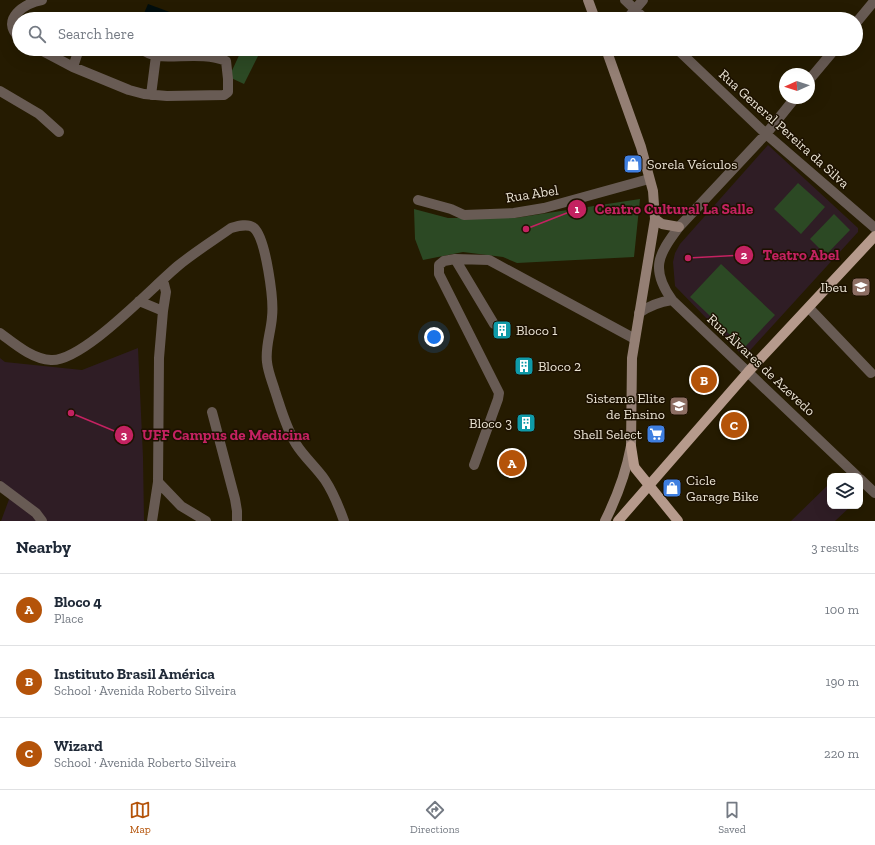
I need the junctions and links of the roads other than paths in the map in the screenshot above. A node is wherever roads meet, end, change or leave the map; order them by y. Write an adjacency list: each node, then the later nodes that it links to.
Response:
1 (42, 0): 7 (street)
2 (588, 0): 8 (main road)
3 (625, 0): 6 (street)
4 (644, 0): 6 (street)
5 (874, 0): 9 (street)
6 (635, 10)
7 (15, 12)
8 (592, 12)
9 (863, 14)
10 (12, 16): 11 (street)
11 (12, 33)
12 (52, 56): 18 (street)
13 (77, 56): 18 (street)
14 (156, 56): 21 (street); 21 (street)
15 (608, 56): 25 (main road)
16 (684, 56): 24 (street, Rua General Pereira da Silva)
17 (829, 56): 19 (street)
18 (73, 67): 21 (street)
19 (815, 73)
20 (0, 91): 23 (street)
21 (151, 95)
22 (790, 104): 24 (street, Rua Álvares de Azevedo)
23 (59, 132)
24 (766, 134): 28 (street, Rua Álvares de Azevedo); 29 (street, Rua General Pereira da Silva)
25 (650, 179): 26 (street, Rua Abel); 27 (main road)
26 (418, 200)
27 (654, 219): 28 (main road); 37 (main road)
28 (679, 227): 33 (street, Rua Álvares de Azevedo)
29 (875, 228)
30 (875, 236): 35 (main road)
31 (455, 259): 38 (street); 40 (street); 45 (street)
32 (162, 280): 34 (street); 36 (street); 56 (street)
33 (672, 300): 37 (street); 41 (street, Rua Álvares de Azevedo)
34 (139, 301): 36 (street); 39 (street)
35 (809, 308): 41 (main road); 42 (street)
36 (163, 311): 47 (street)
37 (639, 313): 40 (main road)
38 (494, 324)
39 (0, 333)
40 (635, 339): 44 (main road)
41 (748, 372): 46 (street, Rua Álvares de Azevedo); 49 (main road)
42 (871, 373)
43 (212, 412): 55 (street)
44 (631, 446): 49 (main road); 57 (main road)
45 (474, 465)
46 (854, 473)
47 (158, 482): 53 (street); 54 (street)
48 (863, 482): 51 (street)
49 (649, 485): 58 (main road); 59 (main road)
50 (0, 486): 52 (street)
51 (875, 493)
52 (42, 521)
53 (152, 521)
54 (206, 521)
55 (237, 521)
56 (344, 521)
57 (605, 521)
58 (618, 521)
59 (678, 521)

